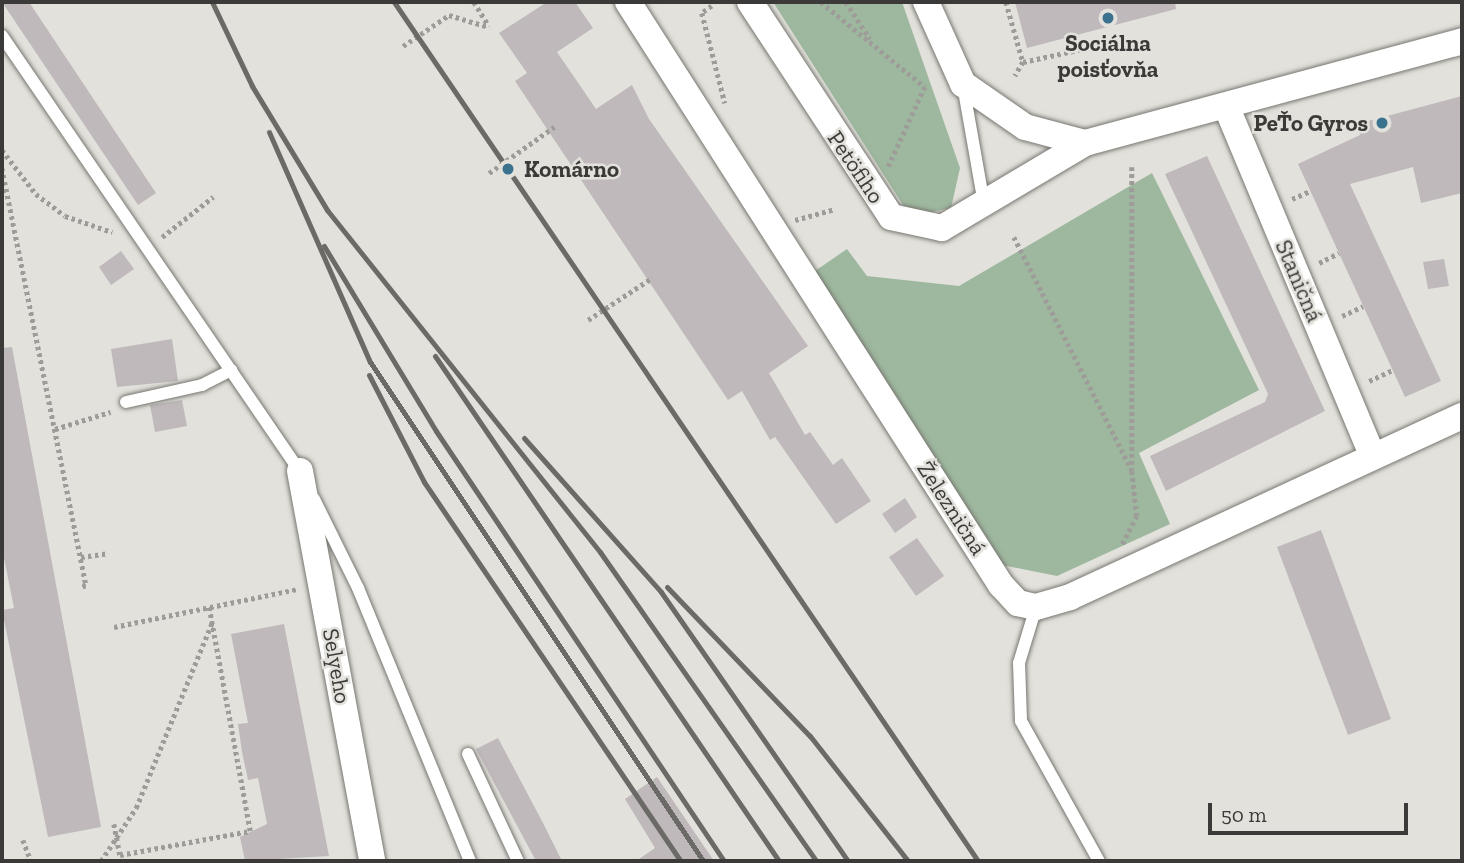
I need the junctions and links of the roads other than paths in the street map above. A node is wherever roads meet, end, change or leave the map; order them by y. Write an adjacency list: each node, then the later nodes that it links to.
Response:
1 (628, 2): 15 (street, Železničná)
2 (750, 2): 9 (street, Petöfiho)
3 (926, 2): 6 (street)
4 (2, 36): 10 (lane)
5 (1462, 41): 7 (street, Petöfiho)
6 (963, 84): 8 (street, Petöfiho); 9 (lane)
7 (1227, 108): 8 (street, Petöfiho); 13 (street, Staničná)
8 (1086, 143): 9 (street, Petöfiho)
9 (985, 207)
10 (231, 370): 11 (lane); 14 (lane)
11 (126, 402)
12 (1462, 416): 13 (street)
13 (1371, 453): 15 (street)
14 (300, 471): 17 (street, Selyeho); 18 (lane)
15 (1036, 607): 20 (lane)
16 (468, 754): 19 (lane)
17 (372, 861)
18 (470, 861)
19 (518, 861)
20 (1099, 861)

